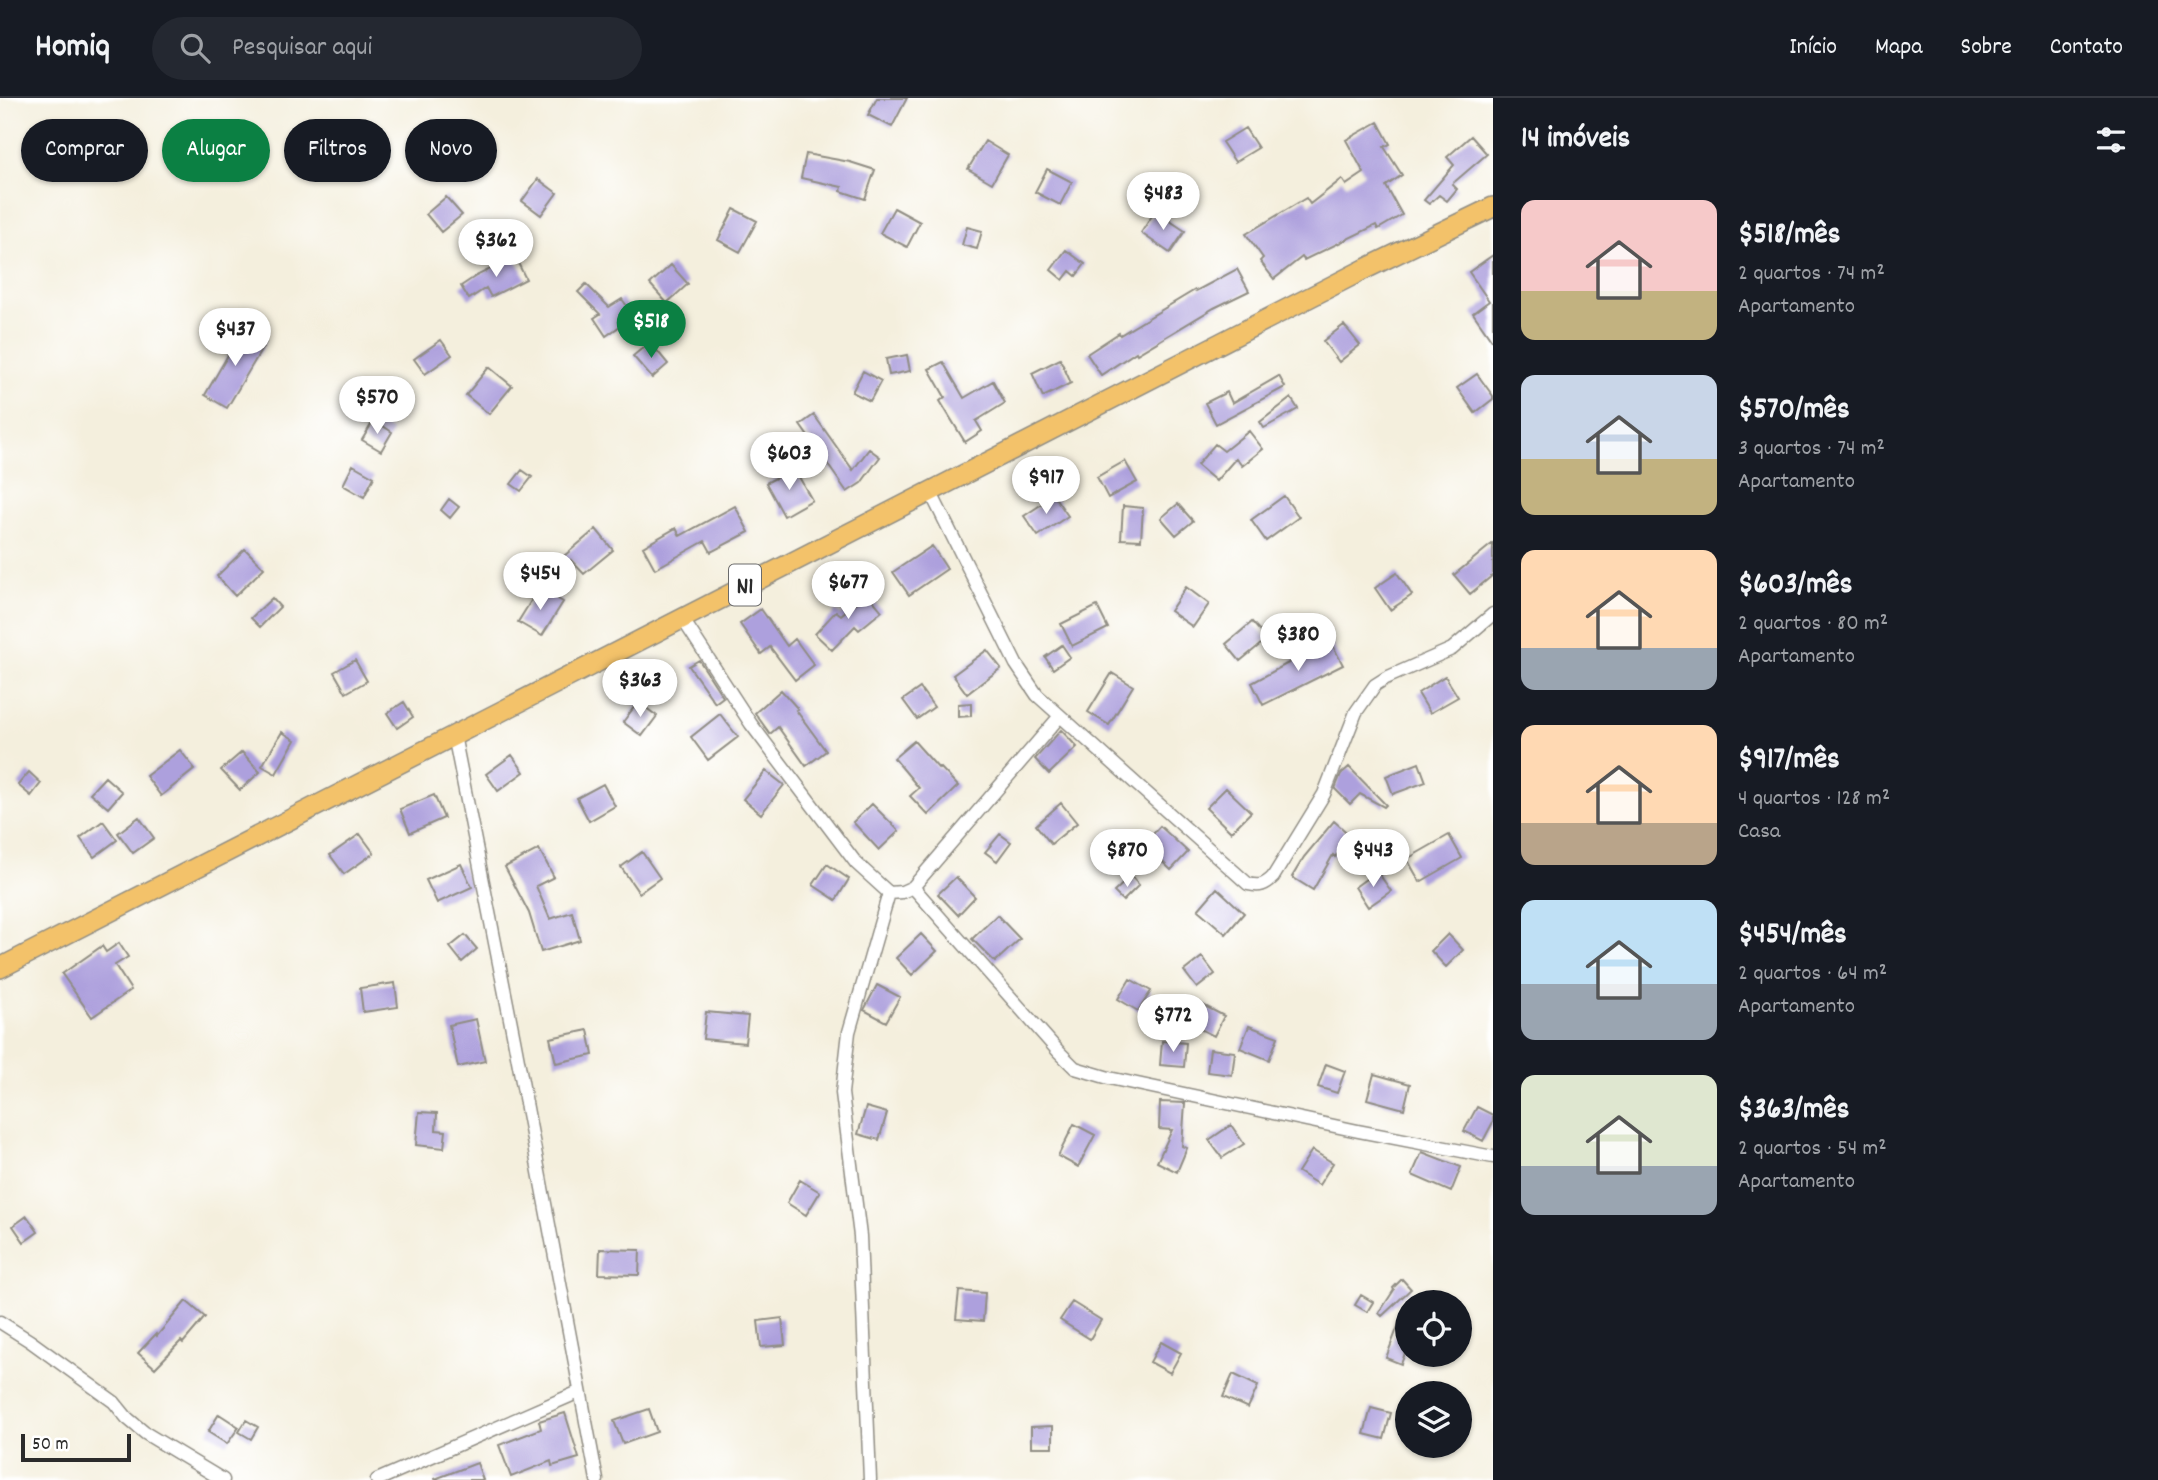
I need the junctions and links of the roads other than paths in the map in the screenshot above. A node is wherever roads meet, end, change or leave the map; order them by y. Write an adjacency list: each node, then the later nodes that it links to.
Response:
1 (1493, 207): 2 (main road, N1)
2 (930, 491): 4 (main road, N1); 5 (street)
3 (1493, 614): 5 (street)
4 (682, 618): 6 (main road, N1); 8 (street)
5 (1060, 716): 7 (street)
6 (454, 735): 9 (main road, N1); 12 (street)
7 (913, 887): 8 (street); 10 (street)
8 (889, 893): 16 (street)
9 (0, 968)
10 (1493, 1157)
11 (0, 1322): 13 (street)
12 (579, 1392): 14 (street); 15 (street)
13 (223, 1480)
14 (377, 1480)
15 (597, 1480)
16 (870, 1480)

